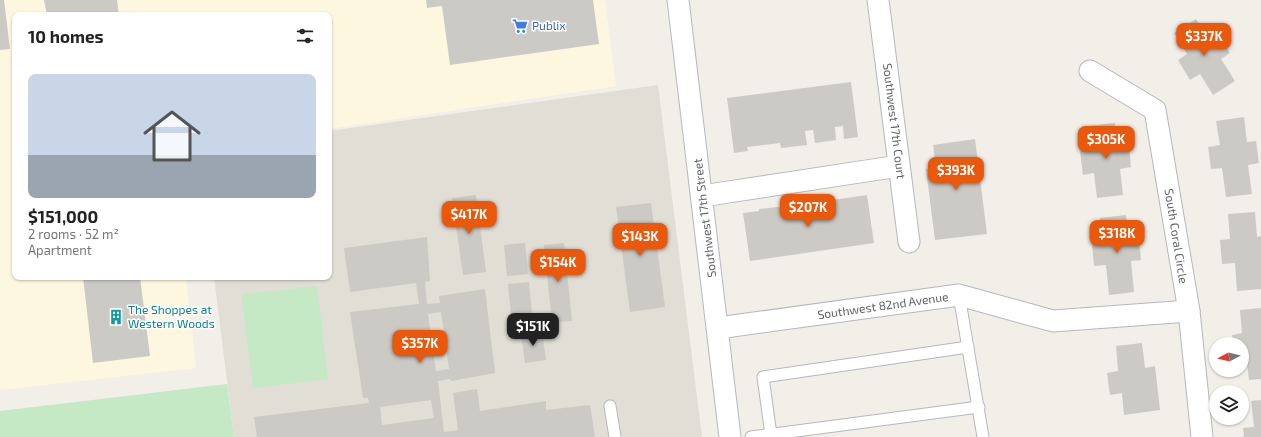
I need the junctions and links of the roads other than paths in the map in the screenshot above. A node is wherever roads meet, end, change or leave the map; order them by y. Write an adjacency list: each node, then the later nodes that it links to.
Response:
1 (678, 0): 5 (street, Southwest 17th Street)
2 (878, 0): 4 (street, Southwest 17th Court)
3 (1090, 71): 8 (street, South Coral Circle)
4 (899, 166): 5 (street); 6 (street, Southwest 17th Court)
5 (702, 196): 9 (street, Southwest 17th Street)
6 (909, 242)
7 (959, 295): 8 (street, Southwest 82nd Avenue); 9 (street, Southwest 82nd Avenue); 10 (lane)
8 (1189, 311): 18 (street, South Coral Circle)
9 (718, 328): 15 (street, Southwest 17th Street)
10 (968, 347): 12 (lane); 13 (lane)
11 (610, 406): 14 (lane)
12 (979, 407): 13 (lane); 17 (lane)
13 (771, 435): 16 (lane)
14 (615, 437)
15 (730, 437)
16 (751, 437)
17 (983, 437)
18 (1202, 437)

